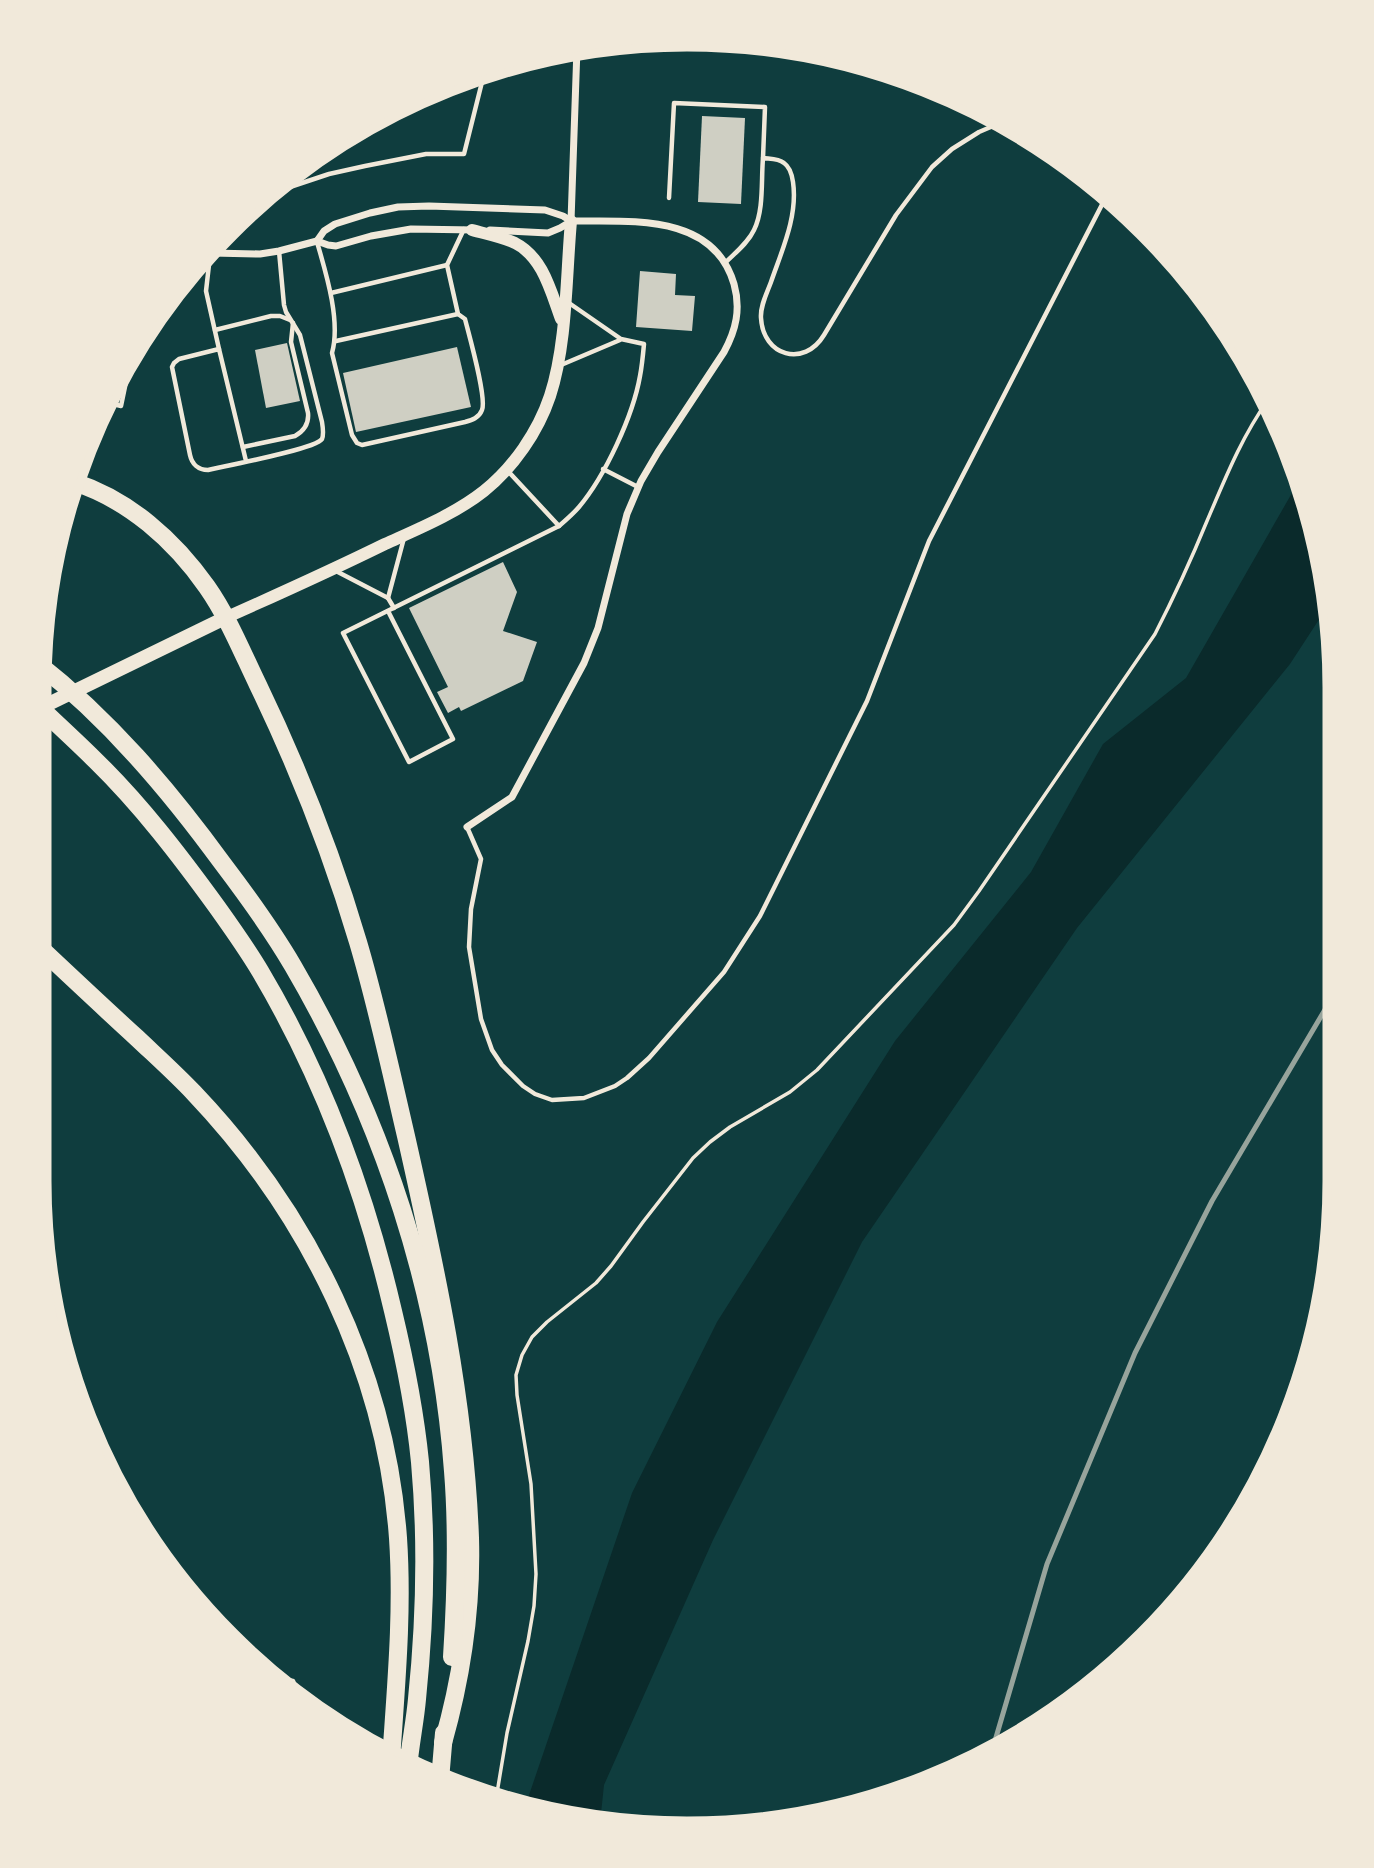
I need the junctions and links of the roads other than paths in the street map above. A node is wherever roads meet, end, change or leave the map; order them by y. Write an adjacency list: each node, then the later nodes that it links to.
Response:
1 (577, 57): 8 (street)
2 (482, 81): 5 (lane)
3 (994, 126): 4 (lane)
4 (763, 158): 6 (lane); 14 (lane)
5 (287, 188)
6 (669, 198)
7 (1104, 202): 43 (lane)
8 (571, 221): 9 (street); 10 (street); 14 (street); 17 (street)
9 (468, 229): 10 (street); 15 (lane); 19 (street)
10 (317, 241): 11 (street); 16 (lane)
11 (279, 251): 12 (street); 20 (lane)
12 (217, 254)
13 (210, 261): 21 (lane)
14 (725, 264): 33 (street)
15 (447, 265): 16 (lane); 18 (lane)
16 (331, 293): 23 (lane)
17 (565, 300): 19 (street); 22 (lane)
18 (458, 314): 23 (lane); 23 (lane)
19 (563, 322): 25 (street)
20 (293, 323): 21 (lane); 28 (lane); 29 (lane)
21 (215, 330): 24 (lane)
22 (621, 340): 25 (lane); 31 (lane)
23 (335, 341)
24 (219, 349): 28 (lane); 29 (lane)
25 (557, 366): 30 (street)
26 (127, 379): 27 (lane)
27 (113, 404)
28 (243, 447): 29 (lane)
29 (246, 461)
30 (506, 469): 34 (lane); 35 (street)
31 (603, 469): 33 (lane); 34 (lane)
32 (80, 485): 39 (highway)
33 (638, 487): 43 (street)
34 (559, 526): 38 (lane)
35 (404, 535): 36 (street); 37 (lane)
36 (333, 569): 37 (lane); 39 (street)
37 (388, 598): 38 (lane)
38 (391, 609): 38 (lane)
39 (225, 618): 41 (main road); 45 (highway)
40 (48, 672): 45 (highway)
41 (47, 705)
42 (47, 714): 47 (highway)
43 (467, 828)
44 (47, 954): 46 (highway)
45 (443, 1743): 48 (highway)
46 (392, 1748)
47 (409, 1757)
48 (441, 1771)

